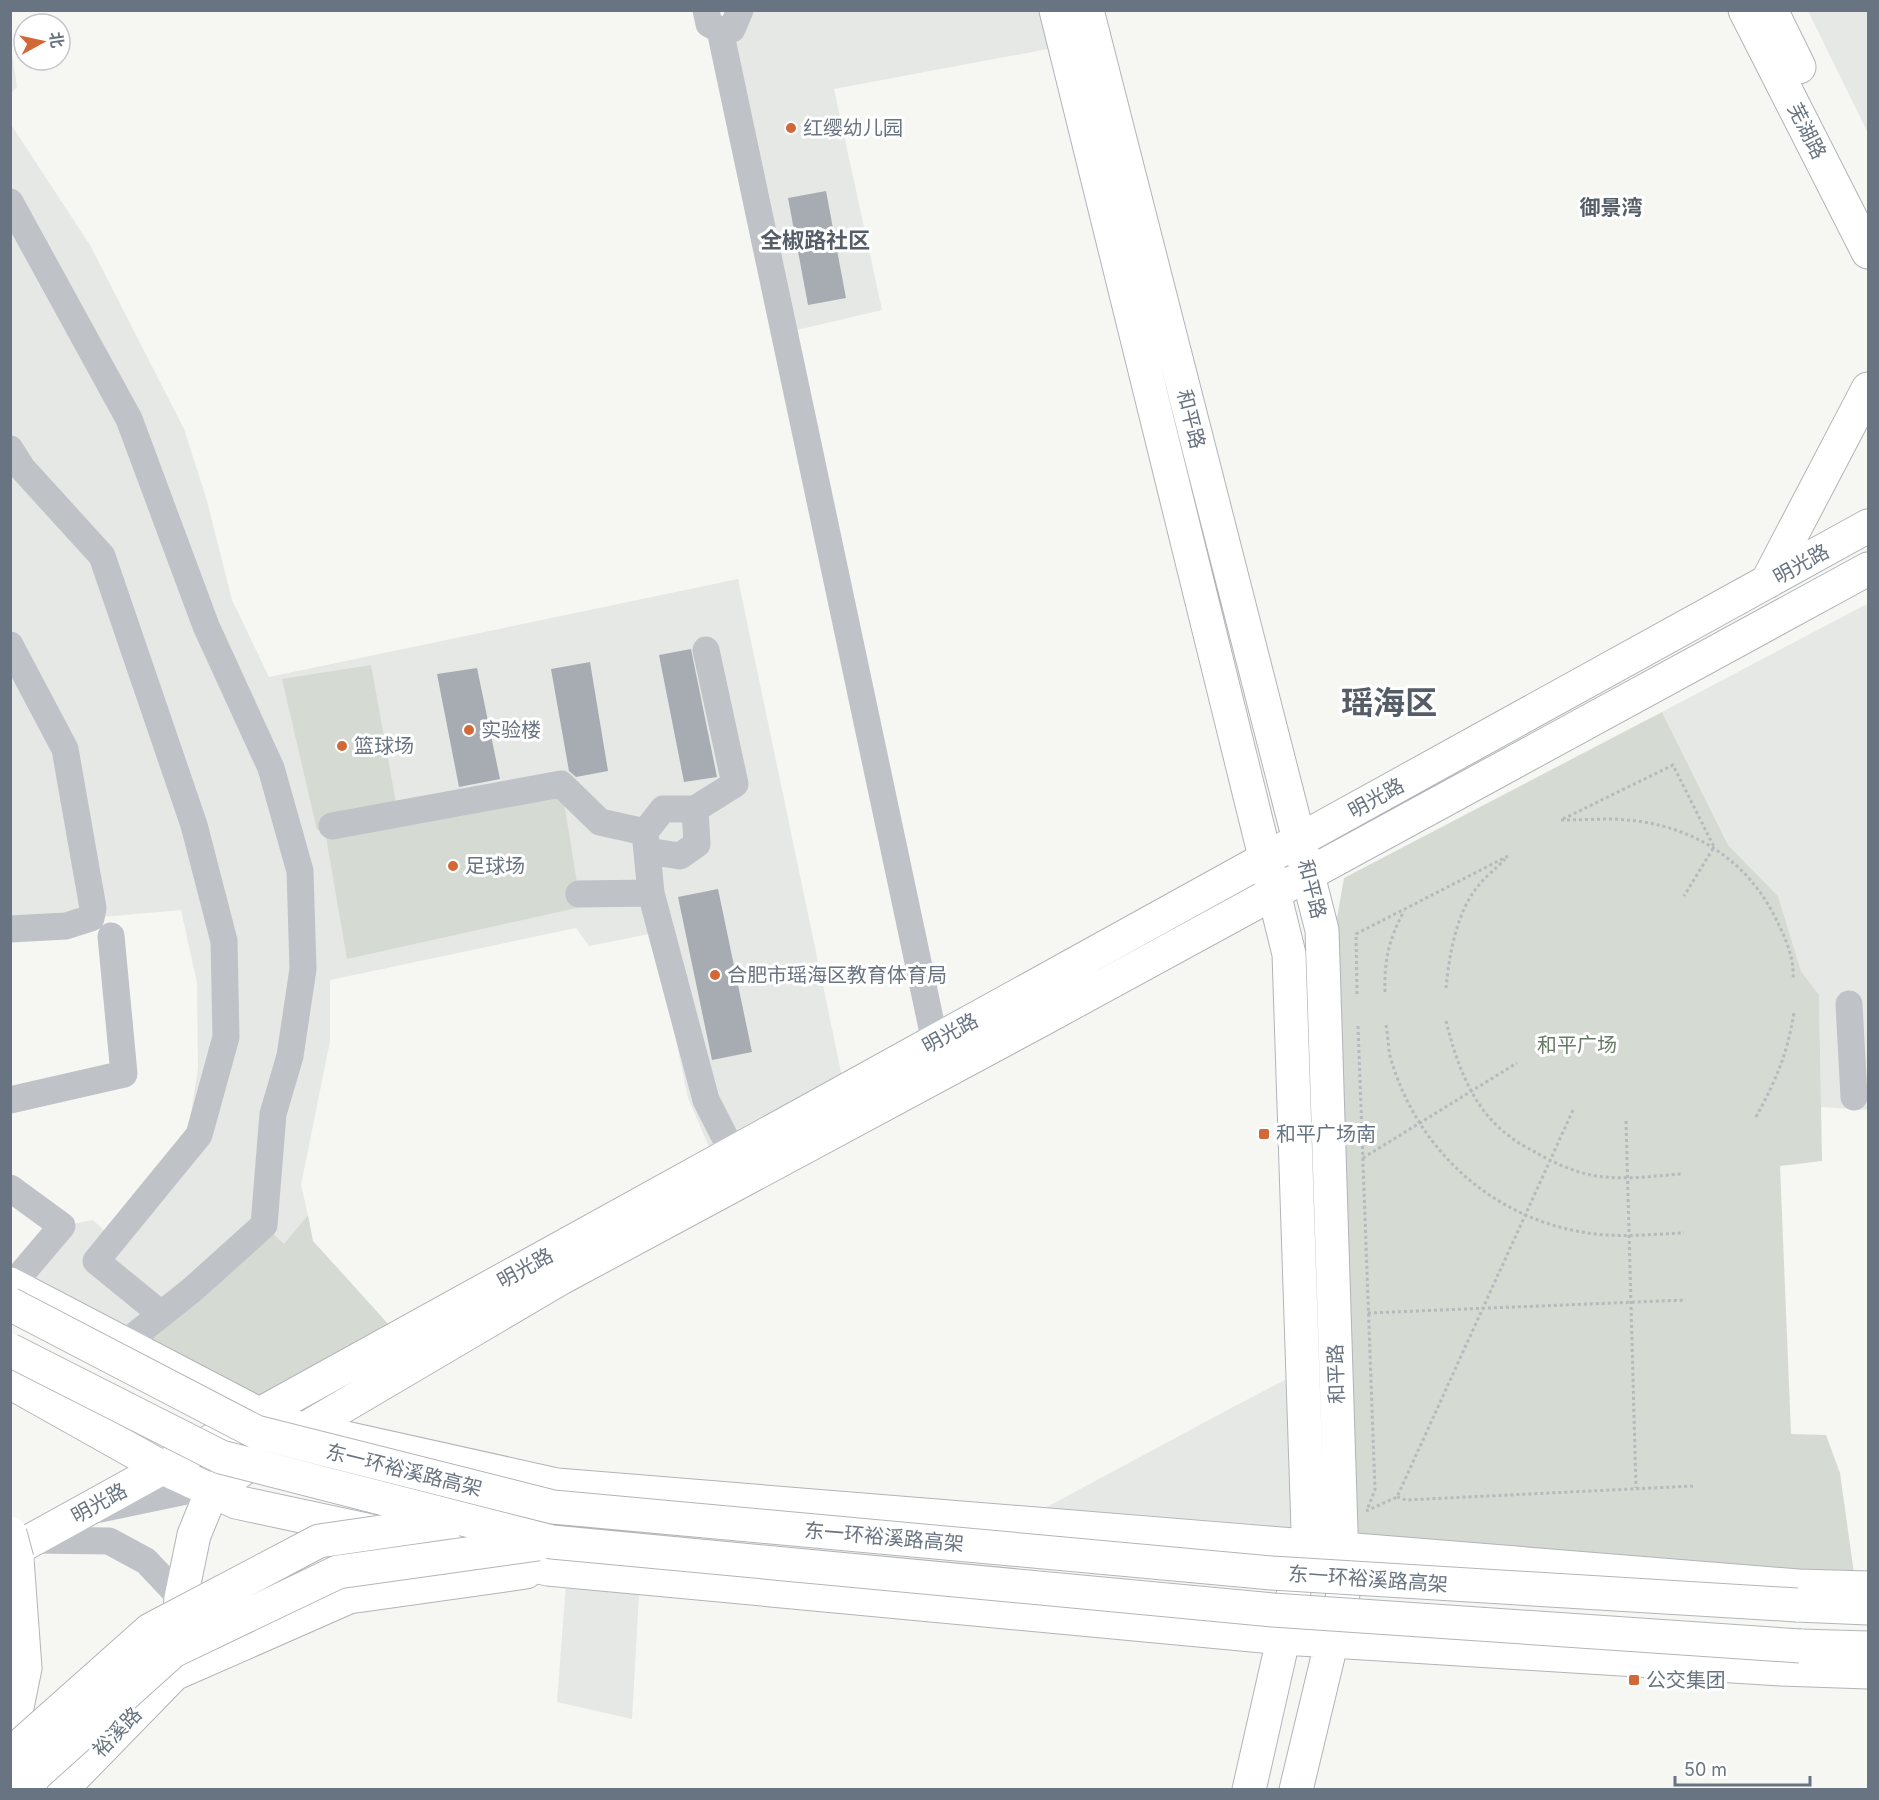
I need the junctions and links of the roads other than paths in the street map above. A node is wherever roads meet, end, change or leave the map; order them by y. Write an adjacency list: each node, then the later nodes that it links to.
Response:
1 (740, 10): 6 (street)
2 (1056, 10): 21 (main road, 和平路)
3 (1086, 10): 20 (main road, 和平路)
4 (1744, 10): 9 (main road, 芜湖路)
5 (1771, 10): 8 (main road, 芜湖路)
6 (713, 20): 29 (street)
7 (10, 202): 35 (street)
8 (1869, 205)
9 (1869, 252)
10 (1869, 389): 14 (main road)
11 (10, 449): 35 (street)
12 (1869, 526): 14 (main road, 明光路)
13 (1869, 569): 22 (main road, 明光路)
14 (1767, 582): 20 (main road, 明光路)
15 (10, 645): 26 (street)
16 (706, 650): 17 (street)
17 (695, 809): 19 (street); 19 (street)
18 (332, 826): 19 (street)
19 (646, 841): 24 (street)
20 (1300, 841): 21 (main road, 明光路); 22 (main road, 和平路)
21 (1266, 859): 23 (main road, 和平路); 29 (main road, 明光路)
22 (1308, 874): 23 (main road, 明光路); 48 (main road, 和平路)
23 (1274, 892): 40 (main road, 明光路); 47 (main road, 和平路)
24 (651, 893): 25 (street); 32 (street)
25 (579, 894)
26 (10, 929)
27 (111, 936): 31 (street)
28 (1850, 1004): 30 (street)
29 (935, 1042): 32 (main road, 明光路)
30 (1854, 1097)
31 (10, 1100)
32 (733, 1154): 39 (main road, 明光路)
33 (10, 1188): 34 (street)
34 (11, 1291): 36 (main road); 44 (main road, 东一环裕溪路高架, bridge)
35 (161, 1314): 36 (street)
36 (124, 1344): 39 (main road)
37 (10, 1350): 49 (main road, 东一环裕溪路高架, bridge)
38 (10, 1382): 42 (main road)
39 (259, 1415): 40 (main road); 42 (main road, 明光路)
40 (304, 1429): 41 (main road); 43 (main road, 明光路)
41 (392, 1449): 43 (street); 47 (main road)
42 (163, 1468): 43 (main road); 45 (main road, 明光路)
43 (213, 1487): 45 (street); 49 (main road); 52 (main road)
44 (553, 1507): 51 (main road, 东一环裕溪路高架, bridge); 63 (main road, bridge)
45 (81, 1513): 46 (main road, 明光路)
46 (18, 1542): 52 (street); 62 (main road, bridge)
47 (1304, 1546): 48 (main road); 55 (main road, 和平路)
48 (1341, 1549): 51 (main road); 56 (main road, 和平路)
49 (550, 1555): 55 (main road); 58 (main road, 东一环裕溪路高架, bridge); 61 (main road); 64 (main road, bridge)
50 (1869, 1588): 51 (main road)
51 (1798, 1596): 53 (main road); 54 (main road)
52 (181, 1598): 61 (main road)
53 (1869, 1598)
54 (1869, 1608)
55 (1284, 1638): 56 (main road); 66 (main road, 和平路)
56 (1332, 1641): 58 (main road); 67 (main road, 和平路)
57 (1869, 1648): 58 (main road)
58 (1790, 1657): 59 (main road); 60 (main road)
59 (1869, 1660)
60 (1869, 1671)
61 (174, 1674): 65 (main road, 裕溪路)
62 (10, 1742)
63 (10, 1774)
64 (28, 1790)
65 (61, 1790)
66 (1250, 1790)
67 (1296, 1790)

